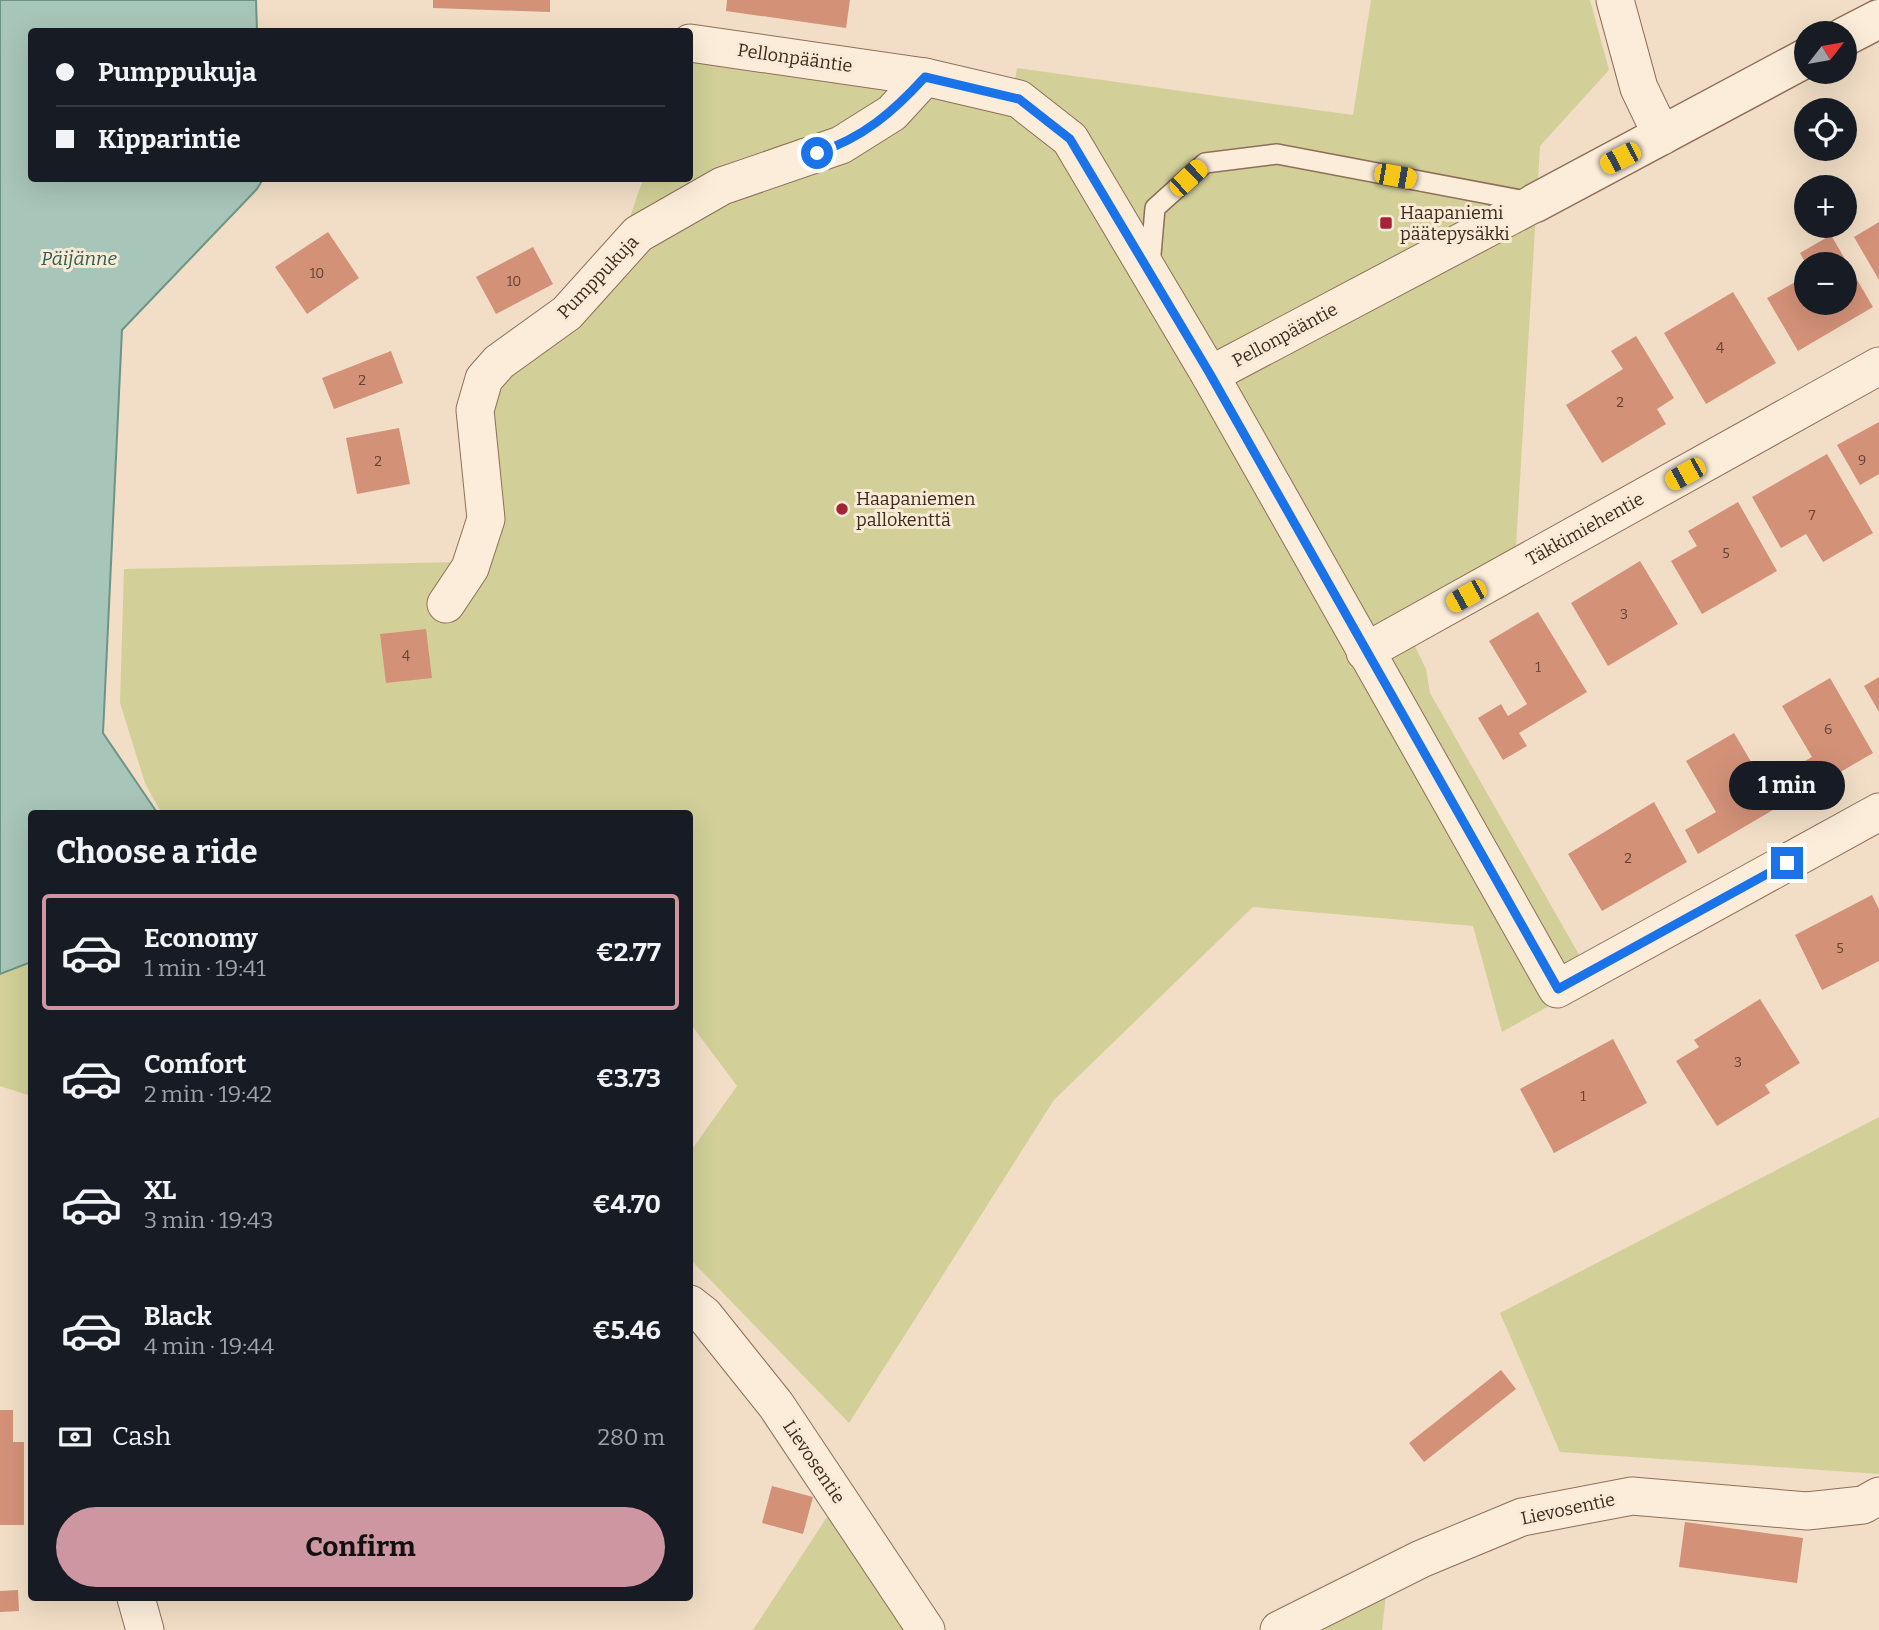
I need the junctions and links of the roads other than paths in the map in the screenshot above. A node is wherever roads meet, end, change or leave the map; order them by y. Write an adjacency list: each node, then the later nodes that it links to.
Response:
1 (1615, 0): 7 (street)
2 (1879, 19): 3 (street)
3 (1857, 30)
4 (693, 43): 6 (street, Pellonpääntie)
5 (1794, 64): 7 (street, Pellonpääntie)
6 (925, 77): 9 (street, Pellonpääntie); 12 (street, Pumppukuja)
7 (1662, 136): 8 (street, Pellonpääntie)
8 (1535, 202): 9 (lane); 11 (street, Pellonpääntie)
9 (1149, 274): 11 (street, Pellonpääntie)
10 (1879, 366): 13 (street, Täkkimiehentie)
11 (1210, 374): 13 (street)
12 (446, 604)
13 (1365, 652): 14 (street)
14 (1879, 812)
15 (693, 1306): 19 (street, Lievosentie)
16 (1879, 1496): 20 (street, Lievosentie)
17 (137, 1601): 18 (street)
18 (145, 1630)
19 (926, 1630)
20 (1279, 1630)

